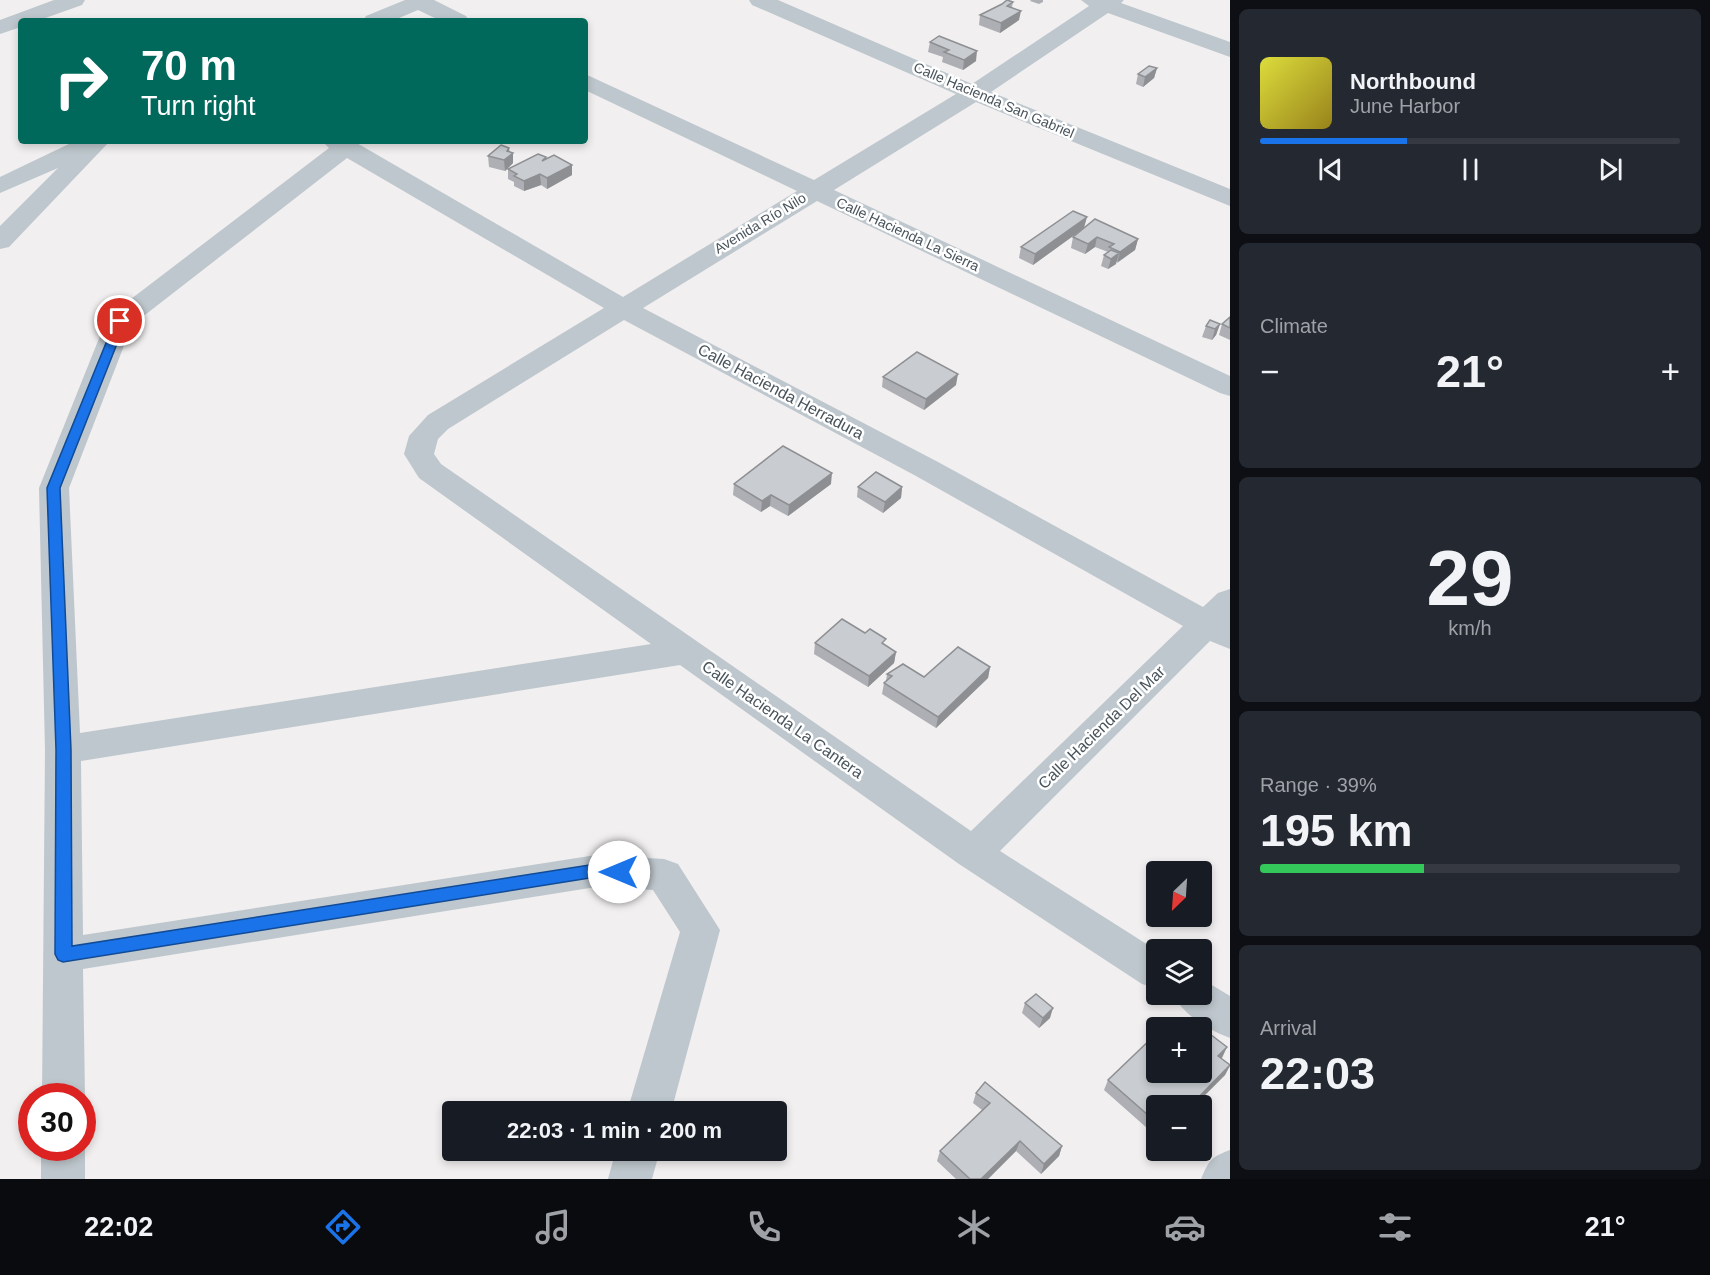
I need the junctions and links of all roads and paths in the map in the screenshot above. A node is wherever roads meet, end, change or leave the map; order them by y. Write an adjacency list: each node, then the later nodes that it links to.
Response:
1 (74, 0): 5 (street)
2 (760, 0): 12 (street, Calle Hacienda San Gabriel)
3 (420, 1): 6 (street); 7 (street)
4 (1103, 2): 10 (street); 12 (street, Avenida Río Nilo)
5 (25, 18)
6 (381, 18)
7 (452, 18)
8 (18, 20): 9 (street)
9 (0, 27)
10 (1230, 51)
11 (588, 82): 17 (street, Calle Hacienda La Sierra)
12 (974, 93): 17 (street, Avenida Río Nilo); 18 (street, Calle Hacienda San Gabriel)
13 (90, 144): 16 (street)
14 (93, 144): 19 (street)
15 (340, 144): 20 (street, Calle Hacienda Herradura); 25 (street)
16 (0, 186)
17 (815, 190): 20 (street, Avenida Río Nilo); 21 (street, Calle Hacienda La Sierra)
18 (1230, 198)
19 (0, 241)
20 (623, 308): 22 (street, Avenida Río Nilo); 23 (street, Calle Hacienda Herradura)
21 (1230, 387)
22 (418, 454): 24 (street, Calle Hacienda La Cantera)
23 (1222, 621): 26 (street, Calle Hacienda Del Mar)
24 (687, 651): 25 (street); 26 (street, Calle Hacienda La Cantera)
25 (63, 750): 27 (street)
26 (973, 853): 28 (street, Calle Hacienda La Cantera)
27 (63, 954): 31 (street); 32 (street)
28 (1146, 965)
29 (1210, 1005): 30 (street)
30 (1230, 1018)
31 (63, 1083)
32 (652, 1101)
33 (63, 1161): 36 (street)
34 (635, 1161): 37 (street)
35 (1230, 1171): 38 (street)
36 (63, 1179)
37 (630, 1179)
38 (1223, 1179)

